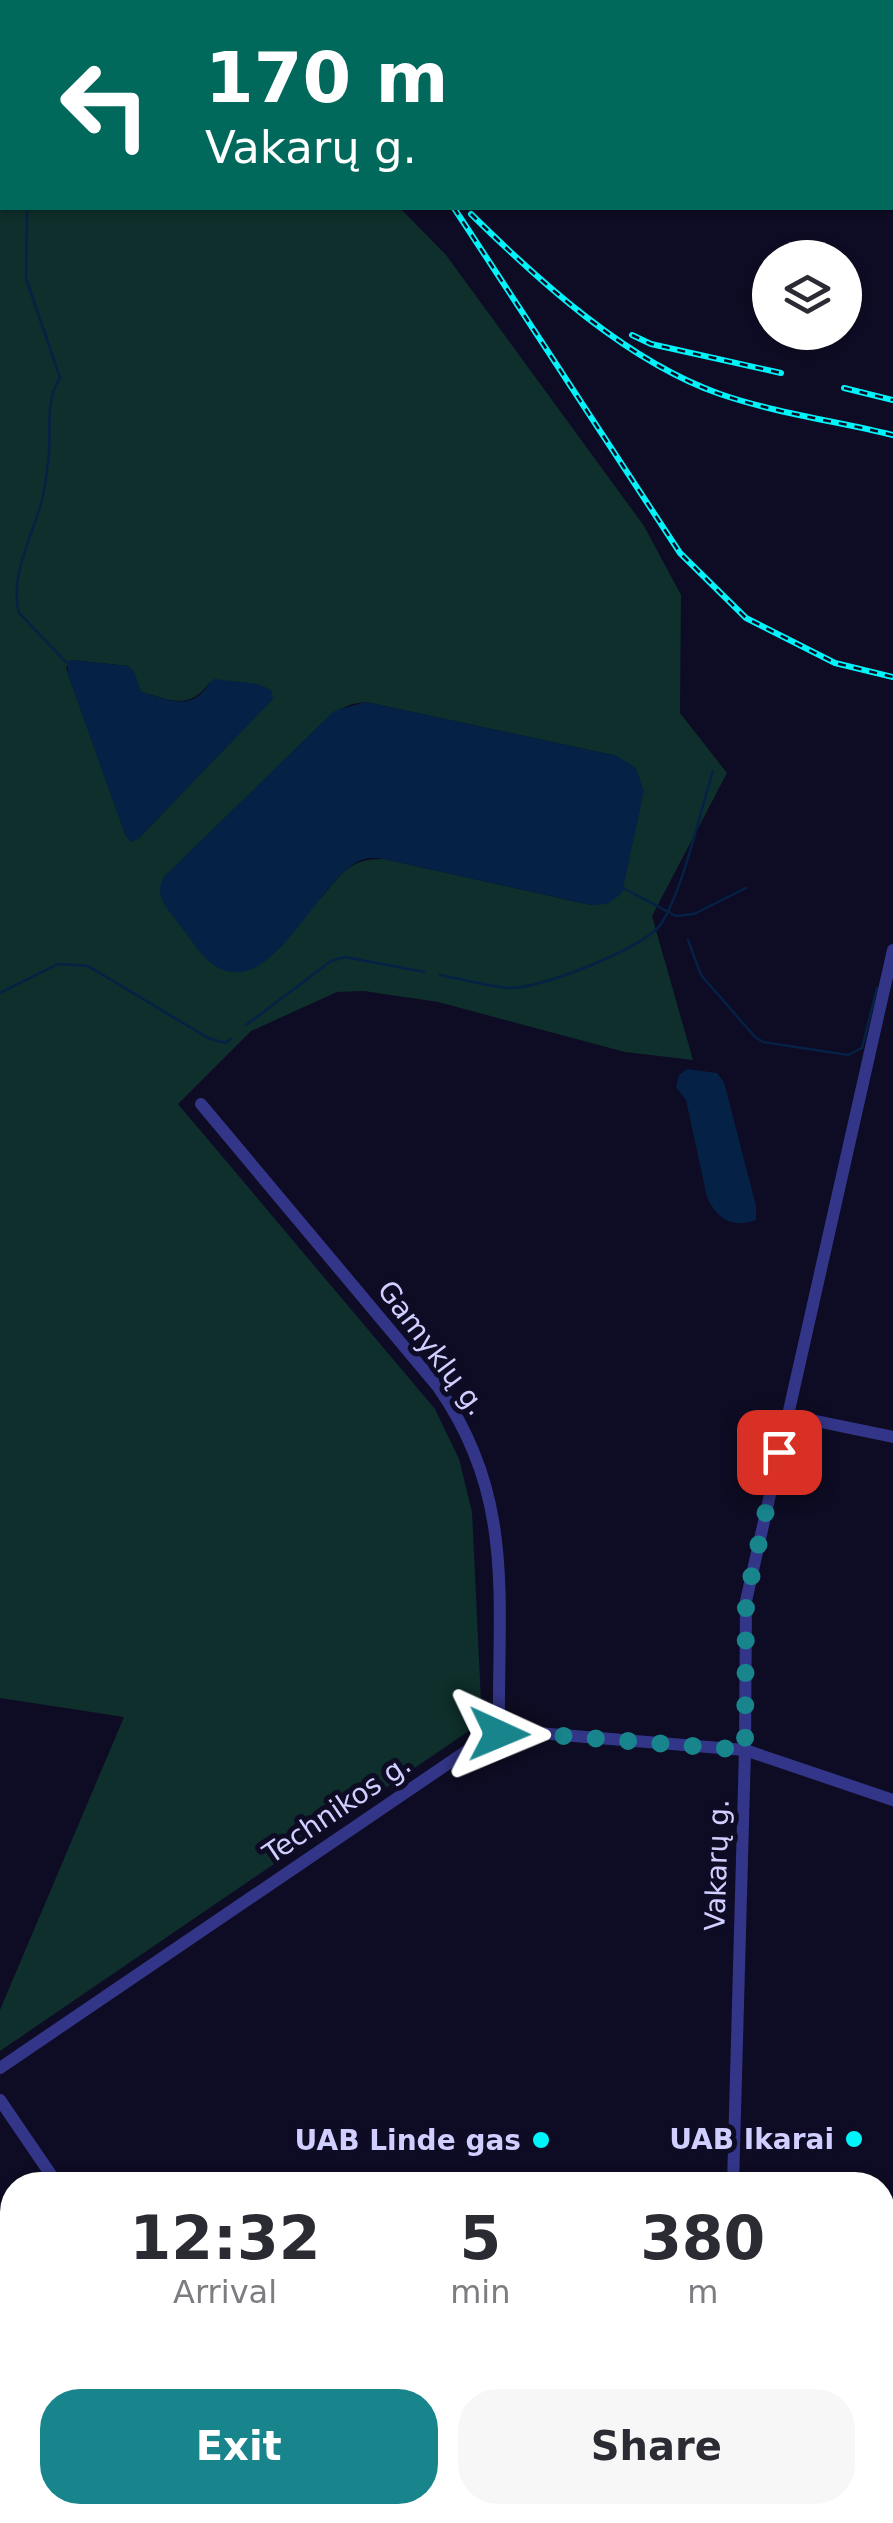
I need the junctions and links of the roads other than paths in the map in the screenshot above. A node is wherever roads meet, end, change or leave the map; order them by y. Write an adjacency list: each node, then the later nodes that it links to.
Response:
1 (893, 950): 3 (street, Vakarų g.)
2 (201, 1104): 5 (street, Gamyklų g.)
3 (788, 1414): 4 (street); 6 (street, Vakarų g.)
4 (893, 1438)
5 (499, 1734): 6 (street); 8 (street, Technikos g.)
6 (745, 1750): 7 (street); 11 (street, Vakarų g.)
7 (893, 1800)
8 (0, 2068)
9 (0, 2100): 10 (street)
10 (49, 2172)
11 (733, 2172)

